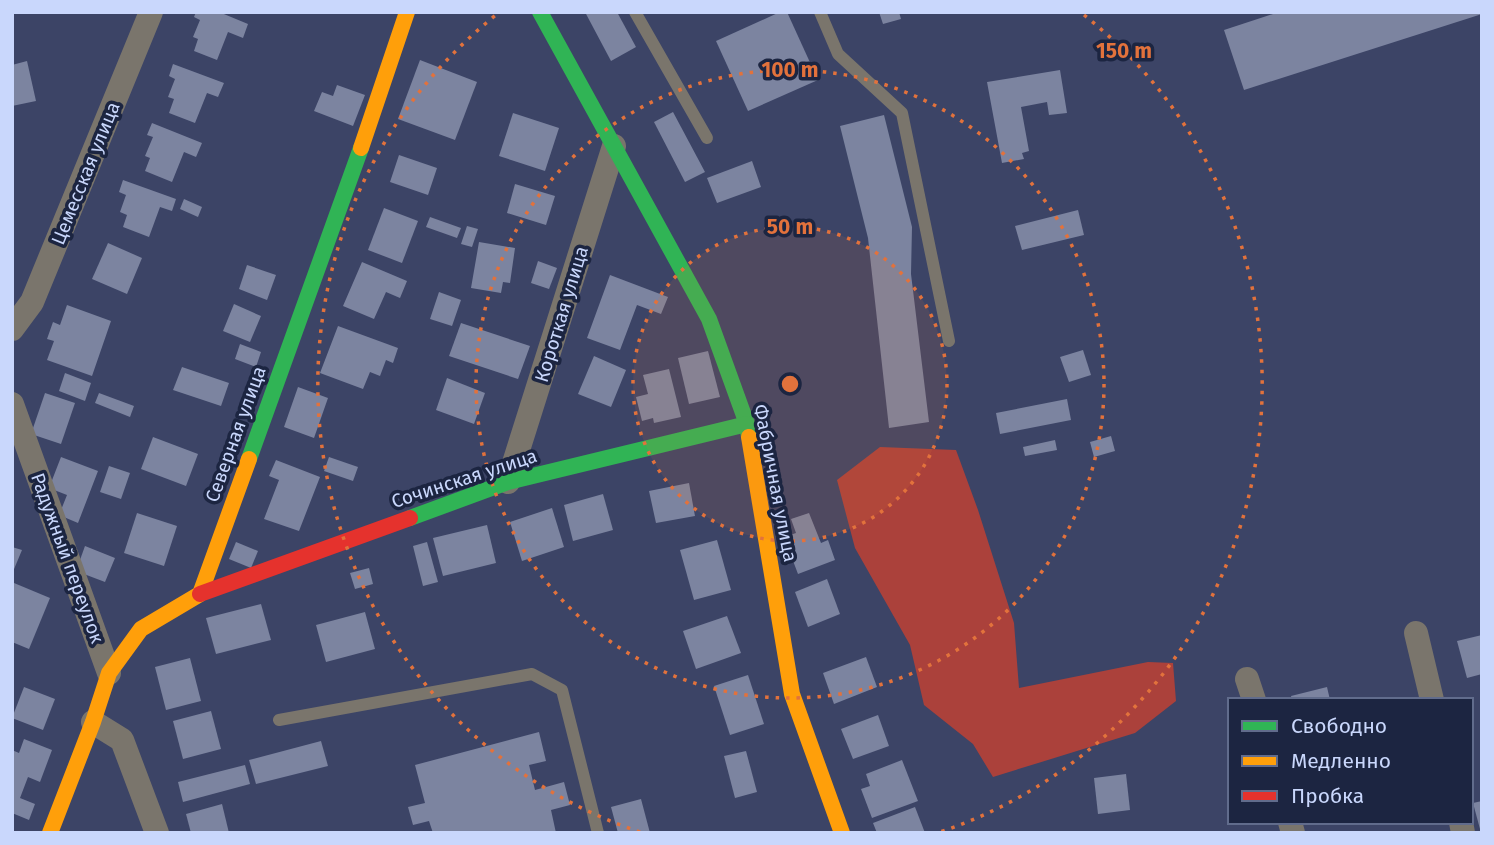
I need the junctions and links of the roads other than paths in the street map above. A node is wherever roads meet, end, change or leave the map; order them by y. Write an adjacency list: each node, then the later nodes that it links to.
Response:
1 (151, 12): 8 (street, Цемесская улица)
2 (407, 12): 13 (street, Северная улица)
3 (540, 12): 7 (street, Фабричная улица)
4 (635, 12): 6 (lane)
5 (820, 12): 9 (lane)
6 (707, 138)
7 (614, 146): 11 (street, Фабричная улица); 12 (street, Короткая улица)
8 (12, 329)
9 (949, 341)
10 (12, 404): 15 (street, Радужный переулок)
11 (747, 424): 12 (street, Сочинская улица); 22 (street, Фабричная улица)
12 (508, 482): 13 (street, Сочинская улица)
13 (200, 594): 15 (street)
14 (1416, 633): 16 (street)
15 (109, 673): 18 (street)
16 (1432, 698)
17 (279, 720): 21 (lane)
18 (93, 722): 19 (street); 20 (street)
19 (50, 833)
20 (157, 833)
21 (598, 833)
22 (842, 833)

